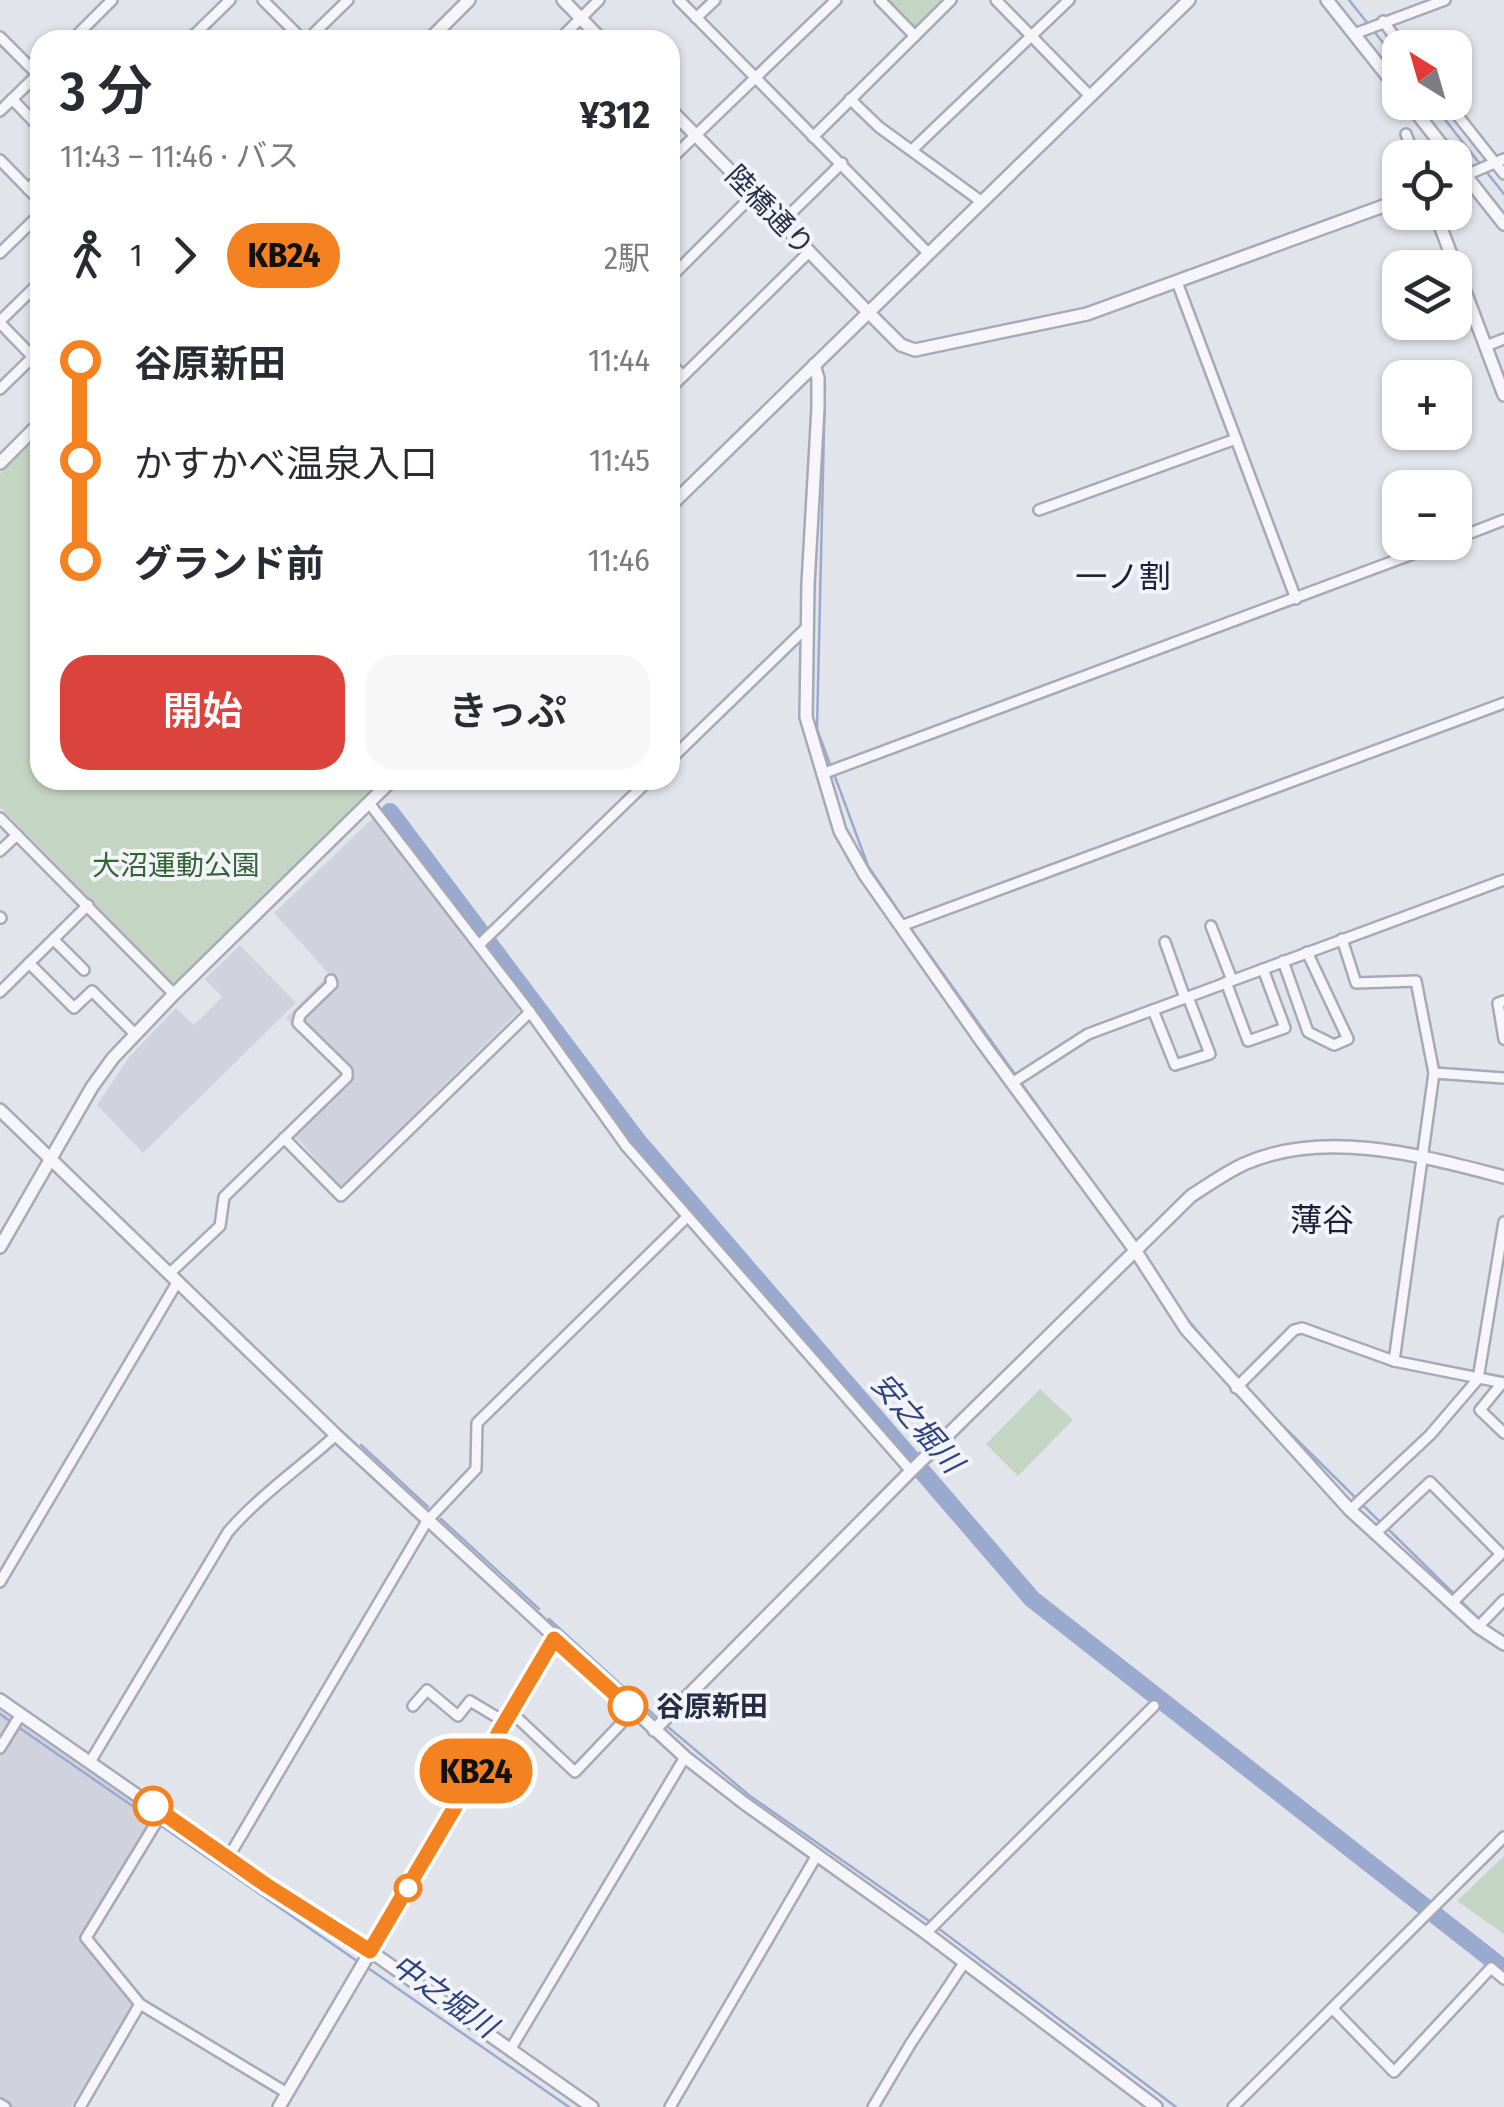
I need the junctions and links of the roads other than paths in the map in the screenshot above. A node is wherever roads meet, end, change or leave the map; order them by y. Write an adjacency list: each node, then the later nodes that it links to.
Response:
1 (112, 0): 21 (street)
2 (230, 0): 22 (street)
3 (264, 0): 23 (street)
4 (348, 0): 24 (street)
5 (469, 0): 25 (street)
6 (563, 0): 18 (street)
7 (599, 0): 18 (street)
8 (679, 0): 19 (street)
9 (714, 0): 19 (street)
10 (836, 0): 35 (street)
11 (880, 0): 31 (street)
12 (951, 0): 31 (street)
13 (996, 0): 32 (street)
14 (1069, 0): 32 (street)
15 (1189, 0): 37 (street)
16 (1327, 0): 29 (street)
17 (1445, 0): 20 (street)
18 (581, 18): 26 (street); 27 (street)
19 (696, 18): 35 (street)
20 (1383, 22): 28 (street); 29 (street)
21 (82, 30)
22 (199, 30)
23 (295, 30)
24 (316, 30)
25 (438, 30)
26 (569, 30)
27 (592, 30)
28 (1389, 30)
29 (1354, 34): 34 (street)
30 (0, 36): 33 (street)
31 (914, 36): 39 (street)
32 (1032, 36): 37 (street); 51 (street)
33 (30, 65)
34 (1382, 69)
35 (755, 78): 46 (street); 47 (street)
36 (30, 82): 38 (street)
37 (1090, 96): 62 (street)
38 (12, 99): 40 (street); 41 (street)
39 (850, 99): 47 (street); 51 (street)
40 (0, 111)
41 (30, 118)
42 (680, 119): 46 (street, 陸橋通り)
43 (1422, 120): 49 (street)
44 (1463, 120): 53 (street)
45 (1406, 134): 48 (street)
46 (696, 135): 50 (street); 61 (street, 陸橋通り)
47 (813, 136): 54 (street)
48 (1408, 140)
49 (1437, 140)
50 (680, 150)
51 (912, 150): 62 (street)
52 (0, 160): 55 (street)
53 (1499, 161): 56 (street); 57 (street)
54 (842, 163): 64 (street); 70 (street)
55 (12, 172): 58 (street); 59 (street)
56 (1472, 172)
57 (1504, 174)
58 (0, 183)
59 (28, 188)
60 (1472, 190): 66 (street)
61 (754, 194): 64 (street, 陸橋通り); 71 (street)
62 (982, 202): 70 (street)
63 (1382, 207): 72 (street)
64 (782, 222): 68 (street, 陸橋通り)
65 (30, 224): 69 (street)
66 (1504, 224)
67 (1442, 230): 77 (street)
68 (810, 251): 74 (street, 陸橋通り); 82 (street)
69 (0, 253)
70 (929, 254): 74 (street)
71 (680, 268)
72 (1177, 282): 74 (street, 陸橋通り); 87 (street)
73 (30, 292): 75 (street)
74 (868, 312): 80 (street)
75 (0, 322): 78 (street)
76 (1504, 339): 77 (street)
77 (1486, 346): 85 (street)
78 (30, 349)
79 (30, 360): 84 (street)
80 (814, 366): 89 (street); 95 (street)
81 (680, 373): 82 (street)
82 (683, 376): 83 (street)
83 (680, 379)
84 (0, 389)
85 (1504, 395)
86 (30, 433): 88 (street)
87 (1236, 439): 90 (street); 94 (street)
88 (0, 462)
89 (680, 495)
90 (1039, 510)
91 (1504, 520): 92 (street)
92 (1472, 532)
93 (1399, 560): 94 (street)
94 (1296, 599): 98 (street)
95 (807, 628): 97 (street); 98 (street)
96 (1504, 702): 107 (street)
97 (680, 750)
98 (822, 774): 107 (street)
99 (375, 790): 101 (street)
100 (639, 790): 112 (street)
101 (368, 803): 112 (street); 121 (street)
102 (0, 818): 103 (street)
103 (17, 835): 104 (street); 106 (street)
104 (0, 851)
105 (1504, 880): 109 (street)
106 (88, 906): 110 (street); 121 (street)
107 (901, 926): 130 (street)
108 (1211, 926): 119 (street)
109 (1342, 939): 113 (street); 128 (street)
110 (54, 940): 115 (street); 117 (street)
111 (1164, 942): 122 (street)
112 (479, 944): 125 (street)
113 (1307, 952): 114 (street); 114 (street)
114 (1282, 961): 116 (street)
115 (29, 963): 120 (street); 126 (street)
116 (1262, 969): 119 (street); 119 (street)
117 (84, 970)
118 (331, 980): 132 (street)
119 (1229, 981): 122 (street)
120 (0, 992)
121 (174, 994): 126 (street)
122 (1187, 997): 124 (street); 124 (street)
123 (1504, 1001): 127 (street)
124 (1153, 1010): 130 (street)
125 (530, 1012): 132 (street); 136 (street)
126 (134, 1034): 134 (street)
127 (1504, 1039)
128 (1434, 1072): 129 (street); 133 (street)
129 (1504, 1078)
130 (1012, 1083): 139 (street)
131 (0, 1110): 134 (street)
132 (284, 1138): 140 (street)
133 (1424, 1157): 135 (street); 139 (street); 141 (street)
134 (51, 1160): 138 (street); 140 (street)
135 (1504, 1177)
136 (687, 1217): 147 (street); 149 (street)
137 (1504, 1222): 142 (street)
138 (0, 1248)
139 (1135, 1250): 144 (street); 147 (street)
140 (174, 1277): 146 (street); 151 (street)
141 (1394, 1361): 142 (street); 144 (street)
142 (1478, 1379): 143 (street); 148 (street)
143 (1503, 1383): 145 (street)
144 (1236, 1388): 148 (street)
145 (1504, 1433)
146 (336, 1435): 149 (street); 166 (street)
147 (911, 1471): 163 (street)
148 (1350, 1510): 150 (street)
149 (428, 1521): 155 (street); 170 (street)
150 (1376, 1533): 153 (street); 153 (street)
151 (0, 1582)
152 (1504, 1600): 154 (street)
153 (1452, 1604): 154 (street)
154 (1478, 1627): 156 (street)
155 (554, 1639): 160 (street); 162 (street)
156 (1504, 1644)
157 (0, 1700): 161 (street)
158 (413, 1706): 162 (street)
159 (1154, 1706): 171 (street)
160 (633, 1711): 162 (street); 163 (street)
161 (20, 1714): 164 (street); 166 (street)
162 (508, 1717): 172 (street)
163 (654, 1730): 165 (street)
164 (0, 1748)
165 (684, 1757): 169 (street); 177 (street)
166 (90, 1762): 167 (street)
167 (162, 1813): 170 (street); 175 (street)
168 (1504, 1837): 176 (street)
169 (817, 1855): 171 (street); 183 (street)
170 (228, 1858): 172 (street)
171 (928, 1931): 173 (street)
172 (370, 1951): 177 (street); 178 (street)
173 (964, 1962): 184 (street); 185 (street)
174 (1504, 1979): 176 (street)
175 (140, 2004): 178 (street); 180 (street)
176 (1332, 2008): 186 (street)
177 (510, 2050): 179 (street)
178 (287, 2093): 181 (street)
179 (571, 2101): 182 (street)
180 (80, 2107)
181 (279, 2107)
182 (592, 2107)
183 (670, 2107)
184 (873, 2107)
185 (1156, 2107)
186 (1233, 2107)

